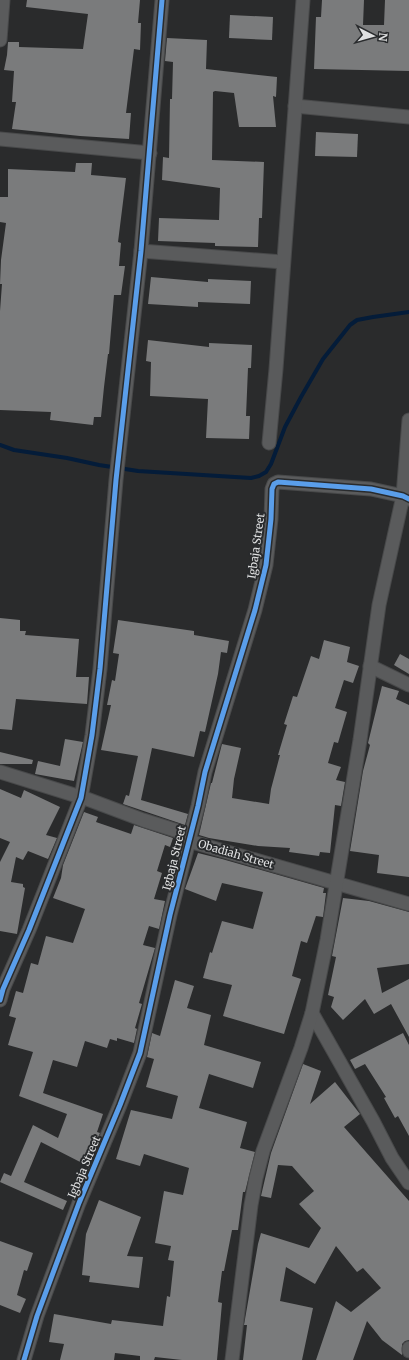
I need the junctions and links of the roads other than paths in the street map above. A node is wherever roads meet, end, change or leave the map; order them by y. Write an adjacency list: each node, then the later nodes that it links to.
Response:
1 (3, 0): 4 (street)
2 (162, 0): 8 (street)
3 (303, 0): 5 (street)
4 (0, 40)
5 (295, 106): 6 (street); 10 (street)
6 (409, 117)
7 (0, 139): 8 (street)
8 (150, 154): 9 (street)
9 (141, 250): 10 (street); 17 (street)
10 (283, 262): 12 (street)
11 (409, 420): 13 (street)
12 (269, 443)
13 (406, 498): 14 (street); 18 (street, Igbaja Street)
14 (370, 666): 15 (street); 19 (street)
15 (409, 685)
16 (0, 772): 17 (street, Obadiah Street)
17 (81, 798): 18 (street, Obadiah Street); 21 (street)
18 (189, 841): 19 (street, Obadiah Street); 24 (street, Igbaja Street)
19 (337, 883): 20 (street, Obadiah Street); 22 (street)
20 (409, 904)
21 (0, 1000)
22 (312, 1014): 23 (street); 25 (street)
23 (409, 1183)
24 (24, 1360)
25 (232, 1360)

